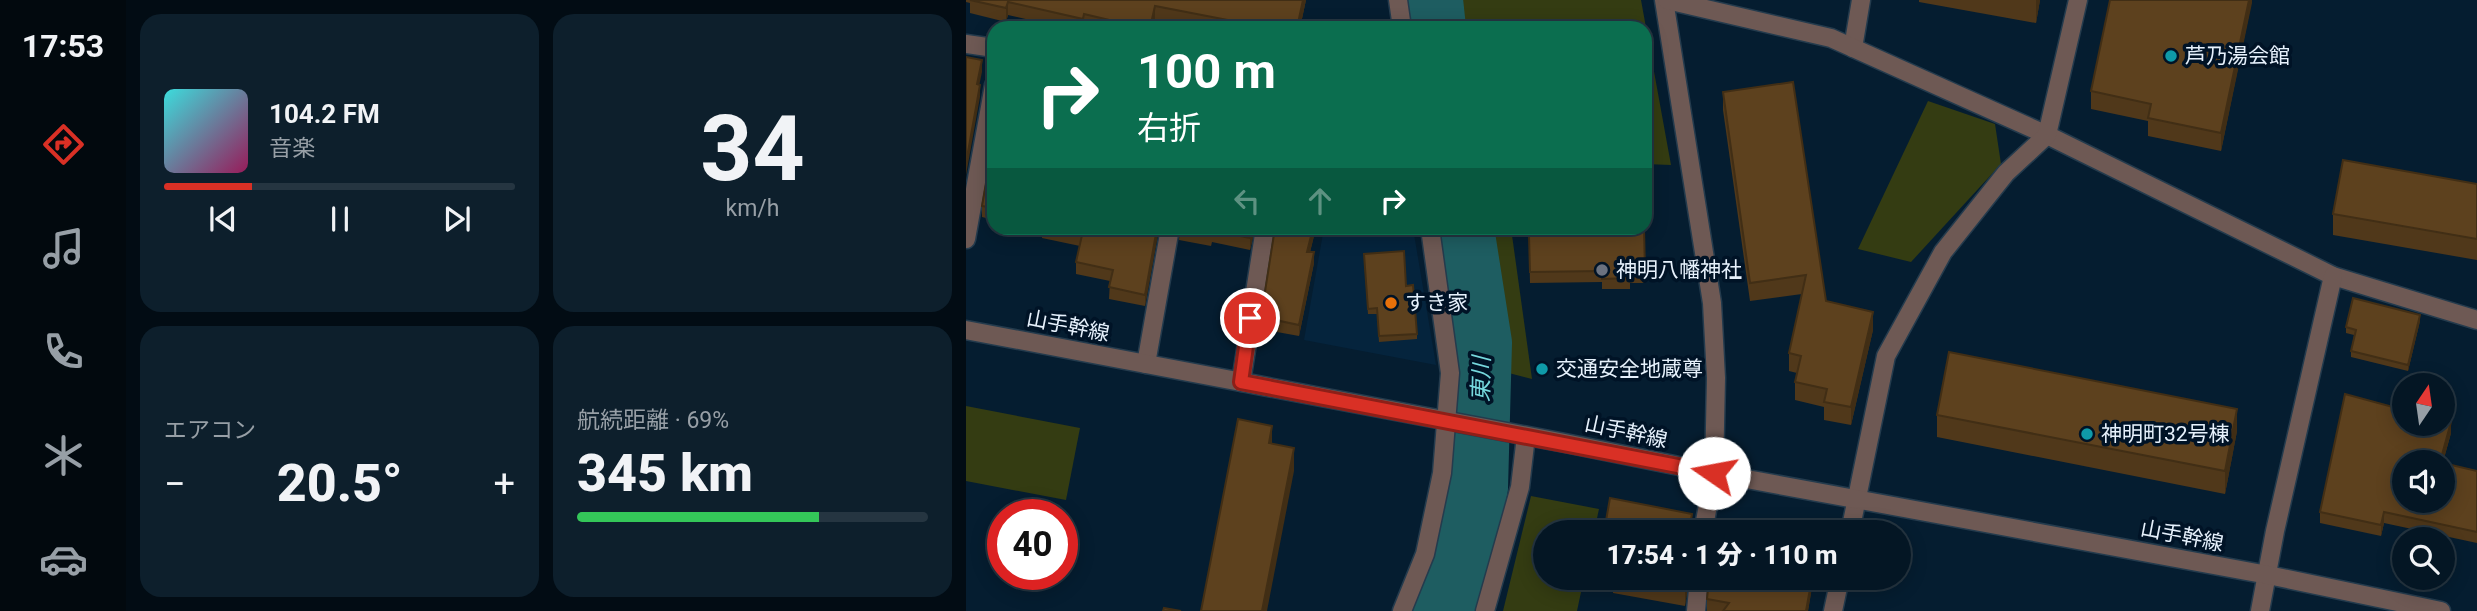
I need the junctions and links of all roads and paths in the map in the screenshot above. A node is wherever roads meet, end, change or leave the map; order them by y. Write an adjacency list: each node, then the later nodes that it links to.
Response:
1 (1398, 0): 5 (street)
2 (1665, 0): 8 (street); 22 (street)
3 (1861, 0): 8 (street)
4 (2078, 0): 10 (street)
5 (1401, 21)
6 (966, 44): 7 (street)
7 (987, 47)
8 (1853, 48): 10 (street)
9 (987, 124): 14 (street)
10 (2047, 135): 15 (street); 23 (street)
11 (1169, 235): 18 (street)
12 (1264, 235): 19 (street)
13 (1431, 235): 20 (street)
14 (966, 239)
15 (2333, 276): 16 (street); 26 (street)
16 (2477, 320)
17 (966, 330): 18 (street, 山手幹線)
18 (1146, 364): 19 (street, 山手幹線)
19 (1241, 382): 20 (street, 山手幹線)
20 (1452, 422): 21 (street, 山手幹線); 29 (street)
21 (1518, 434): 22 (street, 山手幹線); 30 (street)
22 (1714, 473): 23 (street, 山手幹線); 24 (street)
23 (1857, 499): 25 (street); 26 (street, 山手幹線)
24 (1705, 520)
25 (1853, 520)
26 (2268, 575): 33 (street); 34 (street, 山手幹線)
27 (1698, 590): 31 (street)
28 (1837, 590): 32 (street)
29 (1402, 611)
30 (1485, 611)
31 (1696, 611)
32 (1833, 611)
33 (2260, 611)
34 (2441, 611)

